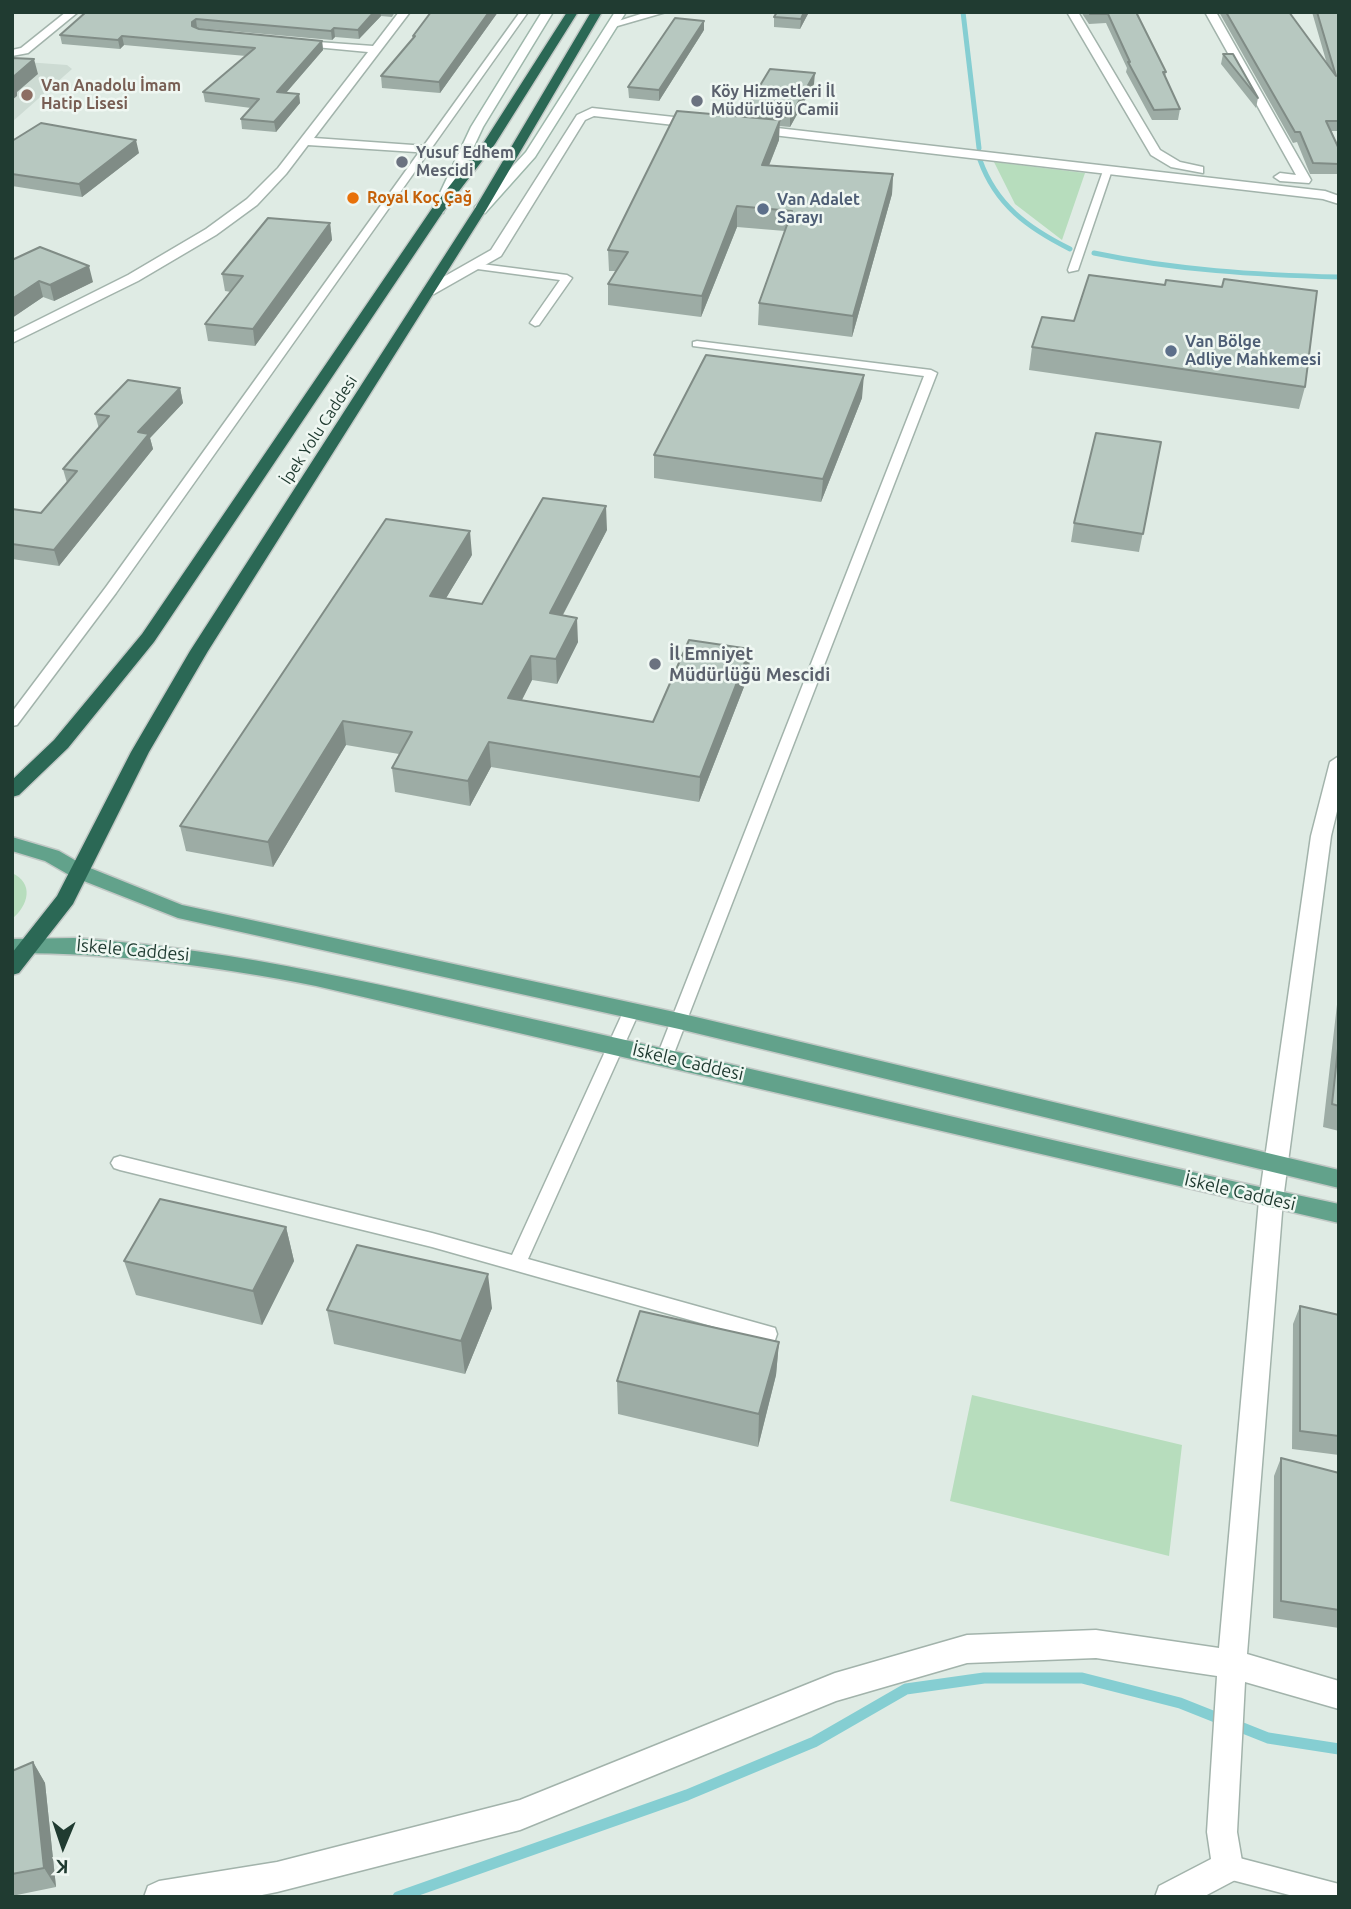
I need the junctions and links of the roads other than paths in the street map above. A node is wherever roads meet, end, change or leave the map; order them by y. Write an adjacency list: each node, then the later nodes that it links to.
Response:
1 (73, 12): 14 (street)
2 (405, 12): 13 (street)
3 (524, 12): 18 (lane)
4 (548, 12): 21 (street)
5 (573, 12): 21 (highway, İpek Yolu Caddesi)
6 (597, 12): 22 (highway, İpek Yolu Caddesi)
7 (621, 12): 11 (street)
8 (661, 12): 11 (street)
9 (1072, 12): 10 (street)
10 (1210, 12)
11 (614, 24): 22 (street)
12 (280, 41): 13 (street)
13 (373, 50): 17 (street)
14 (12, 53)
15 (717, 126): 23 (street)
16 (731, 127): 19 (street)
17 (303, 141): 18 (street); 27 (street)
18 (427, 150): 29 (lane)
19 (1107, 170): 20 (street); 24 (lane)
20 (1339, 200)
21 (439, 209): 31 (highway, İpek Yolu Caddesi)
22 (480, 210): 25 (highway, İpek Yolu Caddesi)
23 (474, 266): 25 (street); 26 (lane)
24 (1073, 270)
25 (429, 291): 33 (highway, İpek Yolu Caddesi)
26 (535, 323)
27 (12, 339)
28 (697, 344): 37 (lane)
29 (12, 722)
30 (1339, 762): 41 (street)
31 (12, 791)
32 (12, 844): 33 (main road)
33 (78, 871): 34 (highway, İpek Yolu Caddesi); 36 (main road)
34 (22, 946): 35 (highway, İpek Yolu Caddesi); 38 (main road, İskele Caddesi)
35 (12, 968)
36 (632, 1010): 37 (main road); 38 (lane)
37 (680, 1021): 39 (lane); 41 (main road)
38 (617, 1046): 39 (main road, İskele Caddesi); 45 (lane)
39 (665, 1056): 43 (main road, İskele Caddesi)
40 (120, 1163): 45 (lane)
41 (1277, 1165): 42 (main road); 43 (street)
42 (1339, 1179)
43 (1271, 1200): 44 (main road, İskele Caddesi); 47 (street)
44 (1339, 1214)
45 (517, 1264): 46 (lane)
46 (768, 1334)
47 (1232, 1664): 48 (street); 49 (street); 51 (street)
48 (1339, 1695)
49 (1228, 1867): 50 (lane); 52 (street)
50 (1339, 1896)
51 (159, 1897)
52 (1170, 1897)

